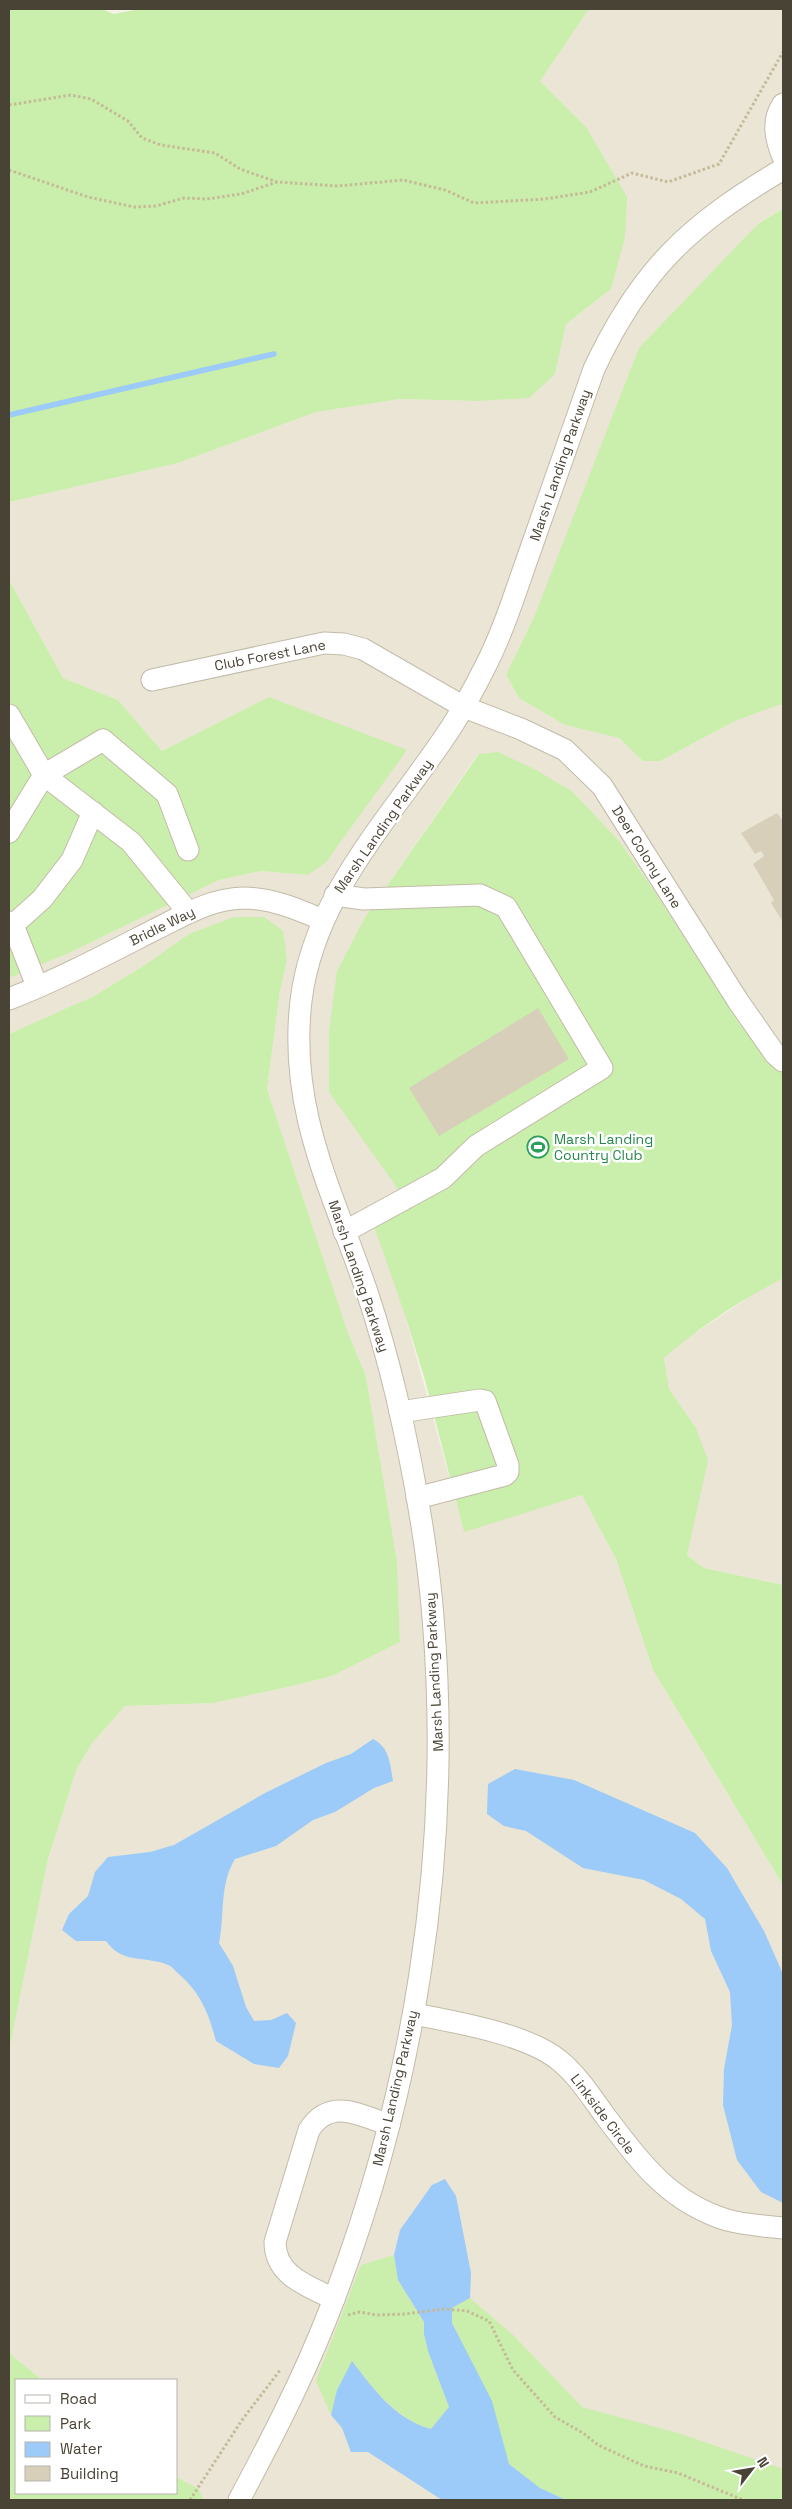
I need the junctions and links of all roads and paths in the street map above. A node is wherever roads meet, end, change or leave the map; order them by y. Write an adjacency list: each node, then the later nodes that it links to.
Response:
1 (783, 52): 7 (path)
2 (783, 104): 4 (street)
3 (9, 105): 7 (path)
4 (783, 157)
5 (783, 169): 9 (street, Marsh Landing Parkway)
6 (9, 170): 7 (path)
7 (277, 182)
8 (152, 680): 9 (street, Club Forest Lane)
9 (464, 707): 15 (street, Marsh Landing Parkway); 21 (street, Deer Colony Lane)
10 (9, 715): 11 (street)
11 (44, 775): 12 (street); 13 (street); 14 (street)
12 (92, 812): 16 (street); 18 (street)
13 (9, 832)
14 (188, 850)
15 (335, 895): 17 (street, Marsh Landing Parkway); 22 (street)
16 (188, 912): 17 (street, Bridle Way); 19 (street, Bridle Way)
17 (323, 920): 22 (street, Marsh Landing Parkway)
18 (11, 924): 19 (street)
19 (37, 986): 20 (street, Bridle Way)
20 (9, 999)
21 (783, 1061)
22 (344, 1232): 23 (street, Marsh Landing Parkway)
23 (400, 1412): 24 (street, Marsh Landing Parkway); 24 (street)
24 (417, 1498): 25 (street, Marsh Landing Parkway)
25 (414, 2014): 26 (street, Marsh Landing Parkway); 27 (street, Linkside Circle)
26 (389, 2125): 28 (street, Marsh Landing Parkway); 28 (street)
27 (783, 2228)
28 (338, 2308): 31 (street, Marsh Landing Parkway); 32 (path)
29 (285, 2362): 30 (path)
30 (190, 2500)
31 (239, 2500)
32 (743, 2500)

